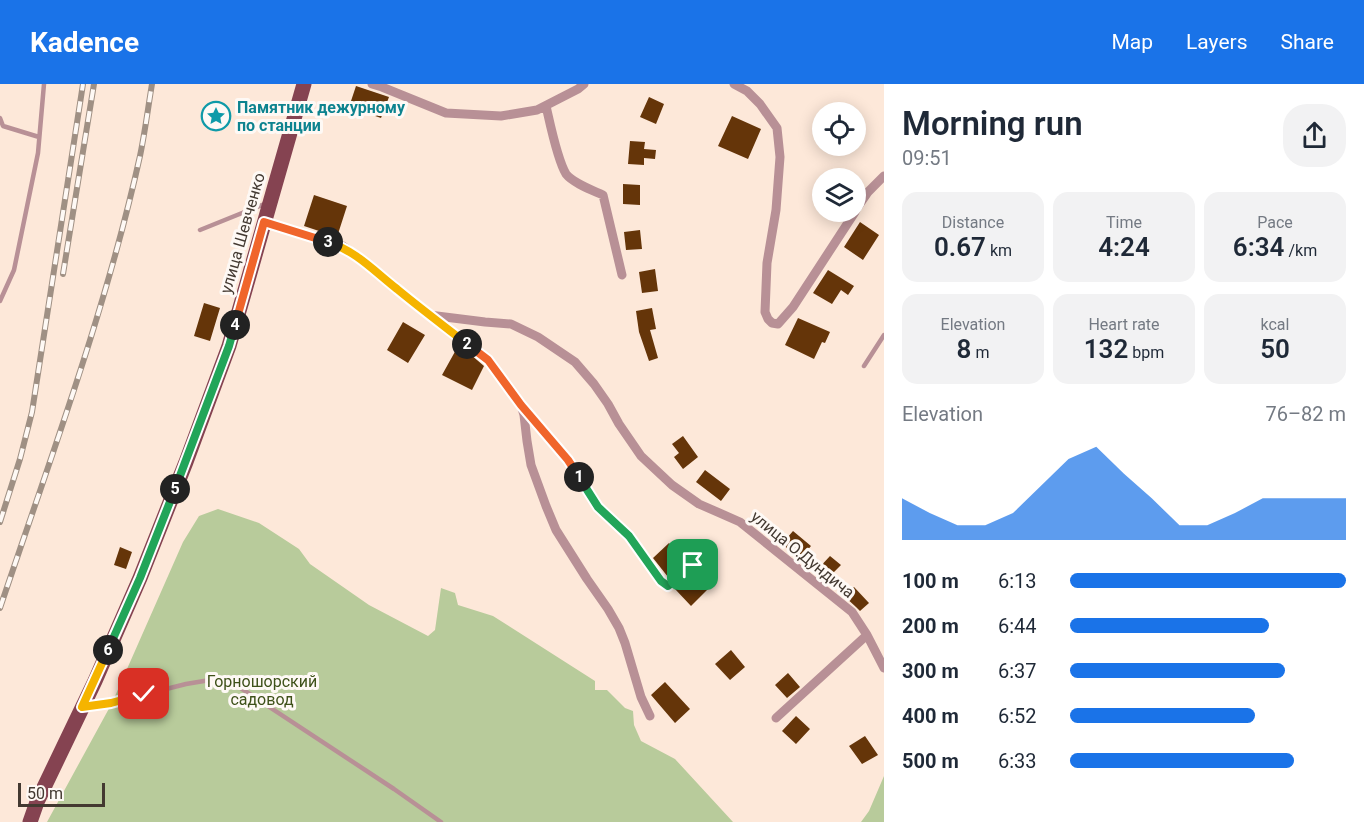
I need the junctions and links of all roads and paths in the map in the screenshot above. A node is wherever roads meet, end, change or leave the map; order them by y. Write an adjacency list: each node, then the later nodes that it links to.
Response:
1 (44, 84): 10 (lane)
2 (304, 84): 13 (main road, улица Шевченко)
3 (372, 84): 7 (street)
4 (392, 84): 7 (street)
5 (584, 84): 8 (street)
6 (734, 84): 15 (street)
7 (411, 99): 8 (street)
8 (546, 106): 17 (street)
9 (0, 118): 10 (lane)
10 (39, 137): 18 (lane)
11 (884, 176): 12 (street)
12 (866, 195)
13 (270, 201): 14 (main road, улица Шевченко); 16 (lane)
14 (264, 222): 19 (street); 26 (main road, улица Шевченко)
15 (848, 222)
16 (200, 230)
17 (622, 275)
18 (0, 301)
19 (429, 315): 22 (street); 24 (street, улица О.Дундича)
20 (884, 335): 21 (lane)
21 (864, 366)
22 (521, 405): 23 (street); 27 (street)
23 (693, 565)
24 (867, 635): 25 (street, улица О.Дундича); 28 (street)
25 (884, 668)
26 (82, 707): 29 (main road, улица Шевченко); 30 (lane)
27 (650, 716)
28 (776, 718)
29 (30, 822)
30 (441, 822)

